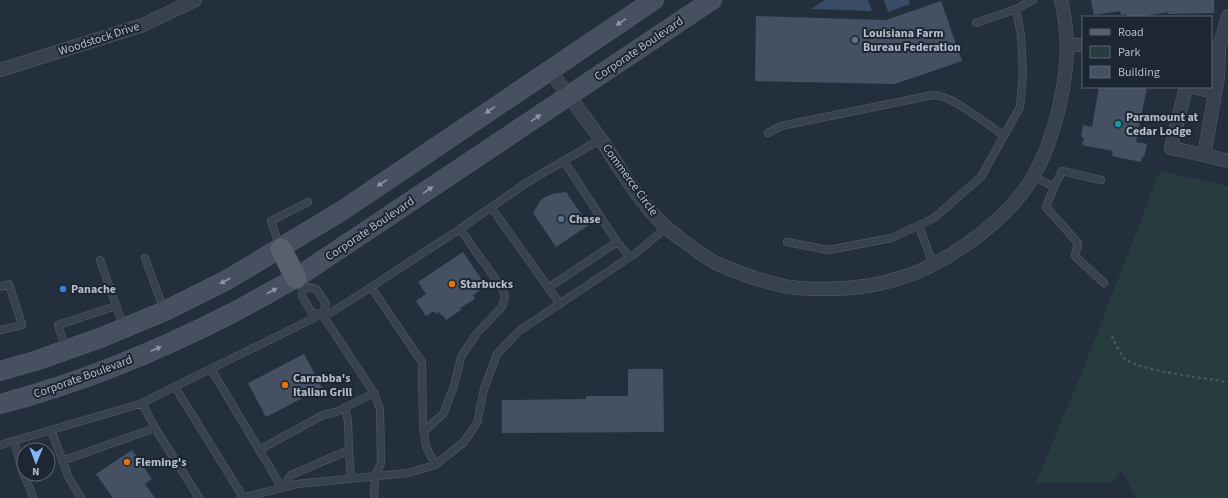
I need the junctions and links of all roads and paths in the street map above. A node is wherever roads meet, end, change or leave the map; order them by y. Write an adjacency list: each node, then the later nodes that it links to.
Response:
1 (194, 0): 12 (street, Woodstock Drive)
2 (654, 0): 13 (street, one-way to 13)
3 (712, 0): 17 (street, Corporate Boulevard)
4 (1033, 0): 6 (lane)
5 (1061, 0): 9 (street, Commerce Circle)
6 (1016, 9): 8 (lane); 19 (lane)
7 (1228, 16): 11 (street)
8 (976, 23)
9 (1068, 45): 10 (street); 24 (street, Commerce Circle)
10 (1082, 45)
11 (1215, 49): 16 (street)
12 (0, 70)
13 (549, 70): 17 (street, Commerce Circle); 34 (street, one-way to 34)
14 (1186, 88): 21 (street)
15 (1197, 88): 16 (street)
16 (1215, 92): 21 (street)
17 (569, 95): 20 (street, Commerce Circle); 39 (street, Corporate Boulevard, one-way to 17)
18 (768, 133): 19 (lane)
19 (1004, 136): 29 (lane)
20 (601, 139): 22 (lane); 30 (street, Commerce Circle)
21 (1204, 155): 23 (street)
22 (564, 161): 28 (lane); 32 (lane)
23 (1228, 161)
24 (1033, 176): 26 (lane); 38 (street, Commerce Circle)
25 (1101, 180): 26 (lane)
26 (1054, 187): 40 (lane)
27 (308, 202): 34 (lane)
28 (491, 207): 31 (lane); 43 (lane)
29 (919, 226): 33 (lane); 38 (lane)
30 (666, 228): 35 (lane); 38 (street, Commerce Circle)
31 (460, 229): 42 (lane); 62 (lane)
32 (617, 242): 35 (lane); 43 (lane)
33 (786, 242)
34 (280, 249): 39 (main road); 46 (street, one-way to 46)
35 (630, 257): 44 (lane)
36 (144, 258): 46 (lane)
37 (100, 260): 45 (lane)
38 (933, 264)
39 (300, 282): 47 (lane); 47 (lane); 58 (street, Corporate Boulevard, one-way to 39)
40 (1104, 283)
41 (0, 286): 49 (lane)
42 (371, 287): 47 (lane); 62 (lane)
43 (548, 288): 44 (lane)
44 (560, 304): 68 (lane)
45 (116, 306): 48 (lane); 51 (lane)
46 (165, 311): 48 (street)
47 (323, 316): 52 (lane); 56 (lane)
48 (124, 328): 51 (street)
49 (0, 330)
50 (1112, 336): 54 (path)
51 (66, 350): 53 (street)
52 (211, 369): 55 (lane); 65 (lane)
53 (0, 371)
54 (1228, 382)
55 (175, 387): 57 (lane); 75 (lane)
56 (374, 393): 59 (lane); 69 (lane)
57 (142, 403): 60 (lane); 61 (lane)
58 (0, 404)
59 (345, 407): 65 (lane); 66 (lane)
60 (155, 428): 67 (lane); 74 (lane)
61 (51, 430): 63 (lane); 67 (lane)
62 (424, 431): 68 (lane)
63 (14, 441): 64 (lane); 72 (lane)
64 (0, 445)
65 (259, 450): 71 (lane)
66 (349, 450): 70 (lane); 71 (lane)
67 (62, 461): 73 (lane)
68 (435, 464): 69 (lane)
69 (375, 476): 70 (lane); 76 (lane)
70 (351, 479): 71 (lane)
71 (282, 488): 75 (lane)
72 (34, 498)
73 (81, 498)
74 (199, 498)
75 (242, 498)
76 (374, 498)

